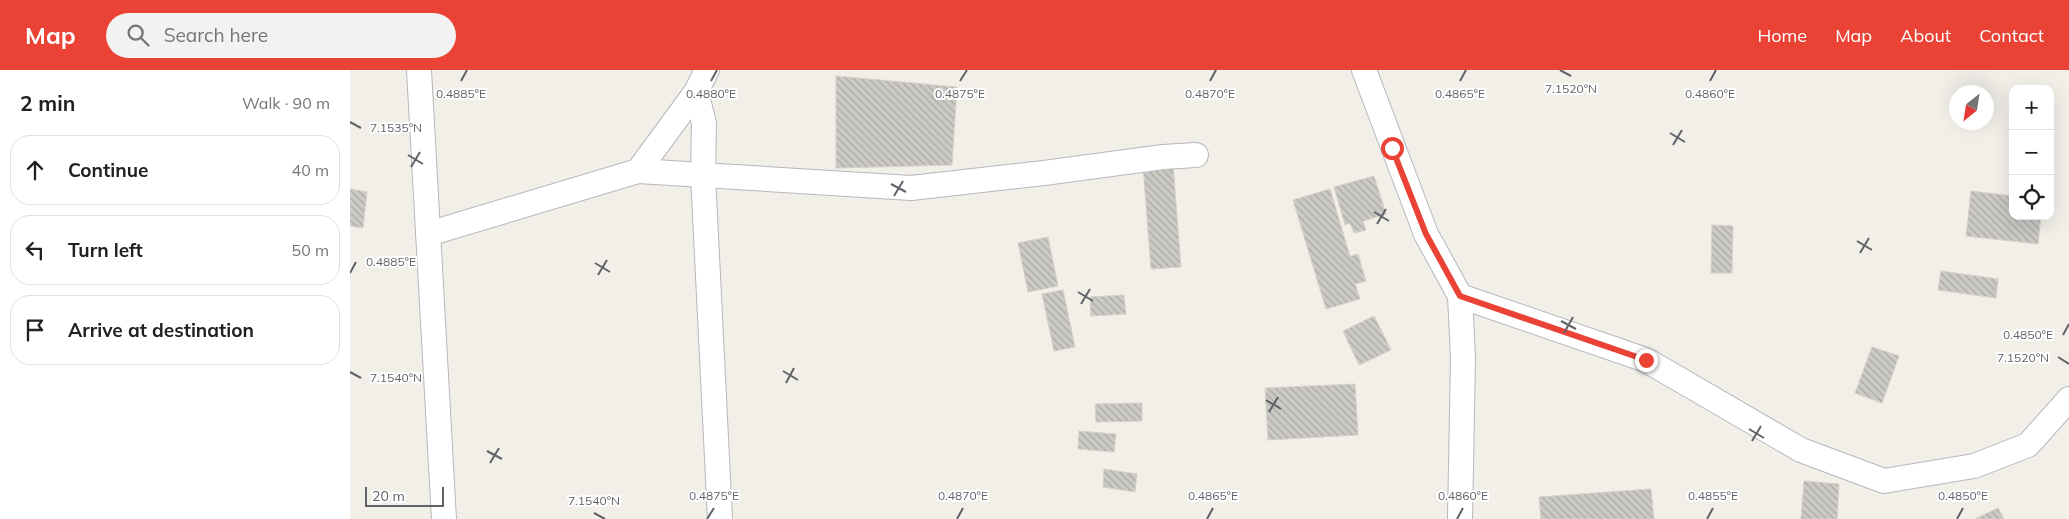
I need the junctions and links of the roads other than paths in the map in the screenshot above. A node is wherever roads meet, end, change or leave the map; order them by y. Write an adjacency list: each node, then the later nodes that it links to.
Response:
1 (418, 70): 8 (street)
2 (707, 70): 4 (street)
3 (1364, 70): 9 (street)
4 (696, 92): 6 (street); 7 (street)
5 (1196, 155): 7 (street)
6 (638, 171): 7 (street); 8 (street)
7 (703, 175): 12 (street)
8 (428, 234): 11 (street)
9 (1460, 296): 10 (street); 13 (street)
10 (2069, 399)
11 (444, 519)
12 (720, 519)
13 (1460, 519)

